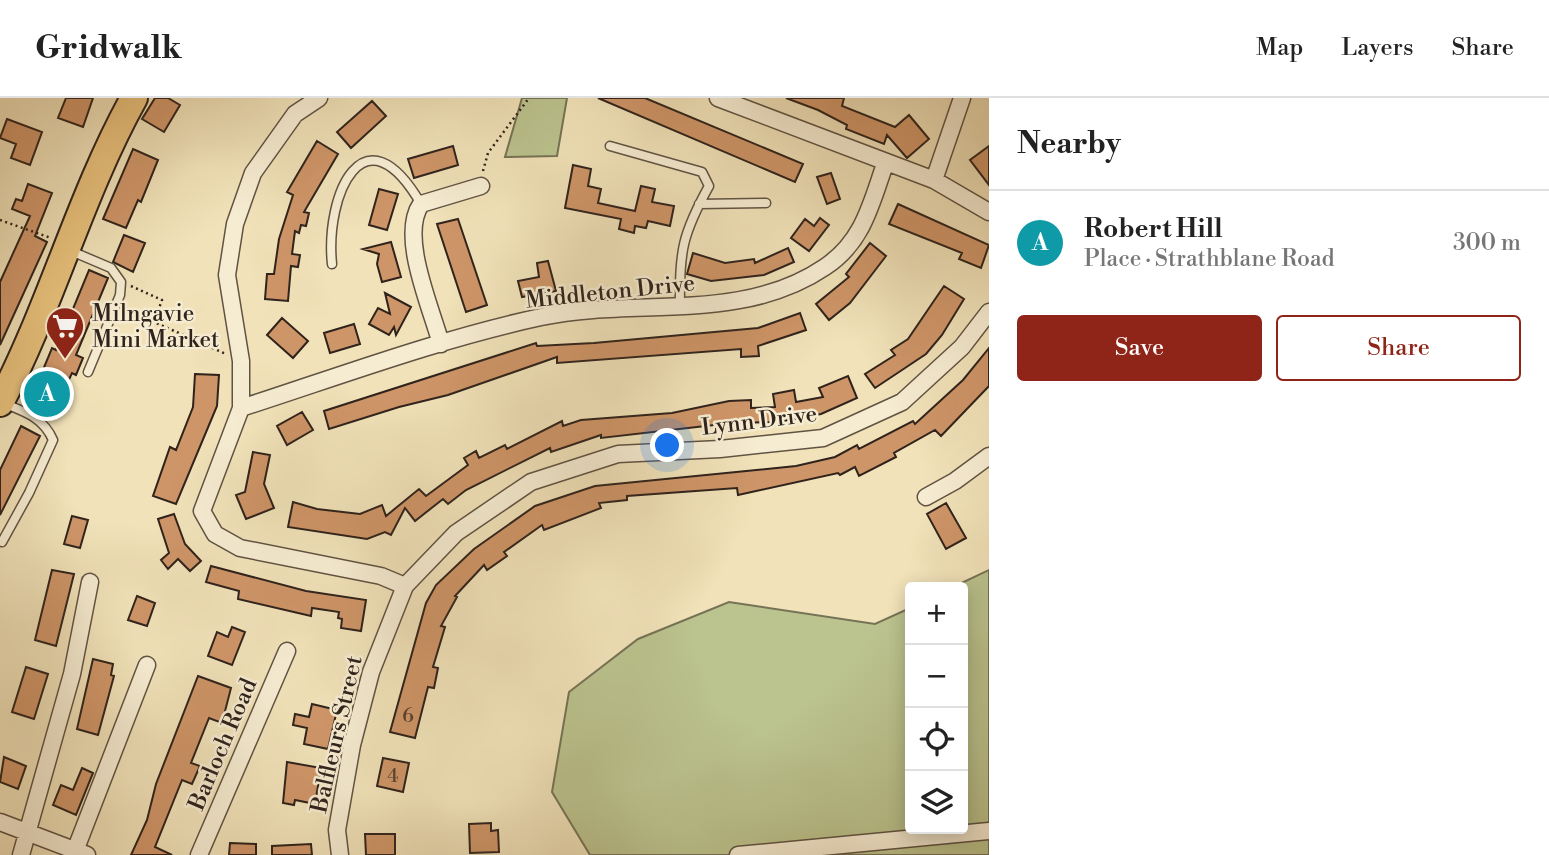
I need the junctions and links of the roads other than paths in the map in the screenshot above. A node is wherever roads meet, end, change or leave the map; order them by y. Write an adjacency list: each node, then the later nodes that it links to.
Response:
1 (134, 98): 13 (main road)
2 (319, 98): 20 (street)
3 (718, 98): 6 (street)
4 (962, 98): 7 (street)
5 (610, 146): 10 (lane)
6 (886, 164): 7 (street); 15 (street, Middleton Drive)
7 (934, 180): 12 (street)
8 (481, 186): 9 (street)
9 (421, 204): 14 (lane); 17 (street)
10 (699, 204): 11 (lane); 15 (lane)
11 (766, 204)
12 (989, 212)
13 (69, 247): 18 (lane); 19 (main road)
14 (332, 264)
15 (681, 304): 17 (street, Middleton Drive)
16 (989, 312): 25 (street, Lynn Drive)
17 (441, 344): 20 (street, Middleton Drive)
18 (88, 372)
19 (0, 402): 23 (lane)
20 (240, 408): 25 (street)
21 (989, 456): 22 (street)
22 (926, 497)
23 (2, 542)
24 (90, 582): 30 (street)
25 (405, 586): 34 (street, Balfleurs Street)
26 (287, 651): 33 (street, Barloch Road)
27 (147, 665): 31 (street)
28 (0, 822): 30 (street)
29 (989, 831): 35 (street)
30 (28, 833): 31 (street); 32 (street)
31 (81, 853)
32 (21, 855)
33 (199, 855)
34 (340, 855)
35 (738, 855)

